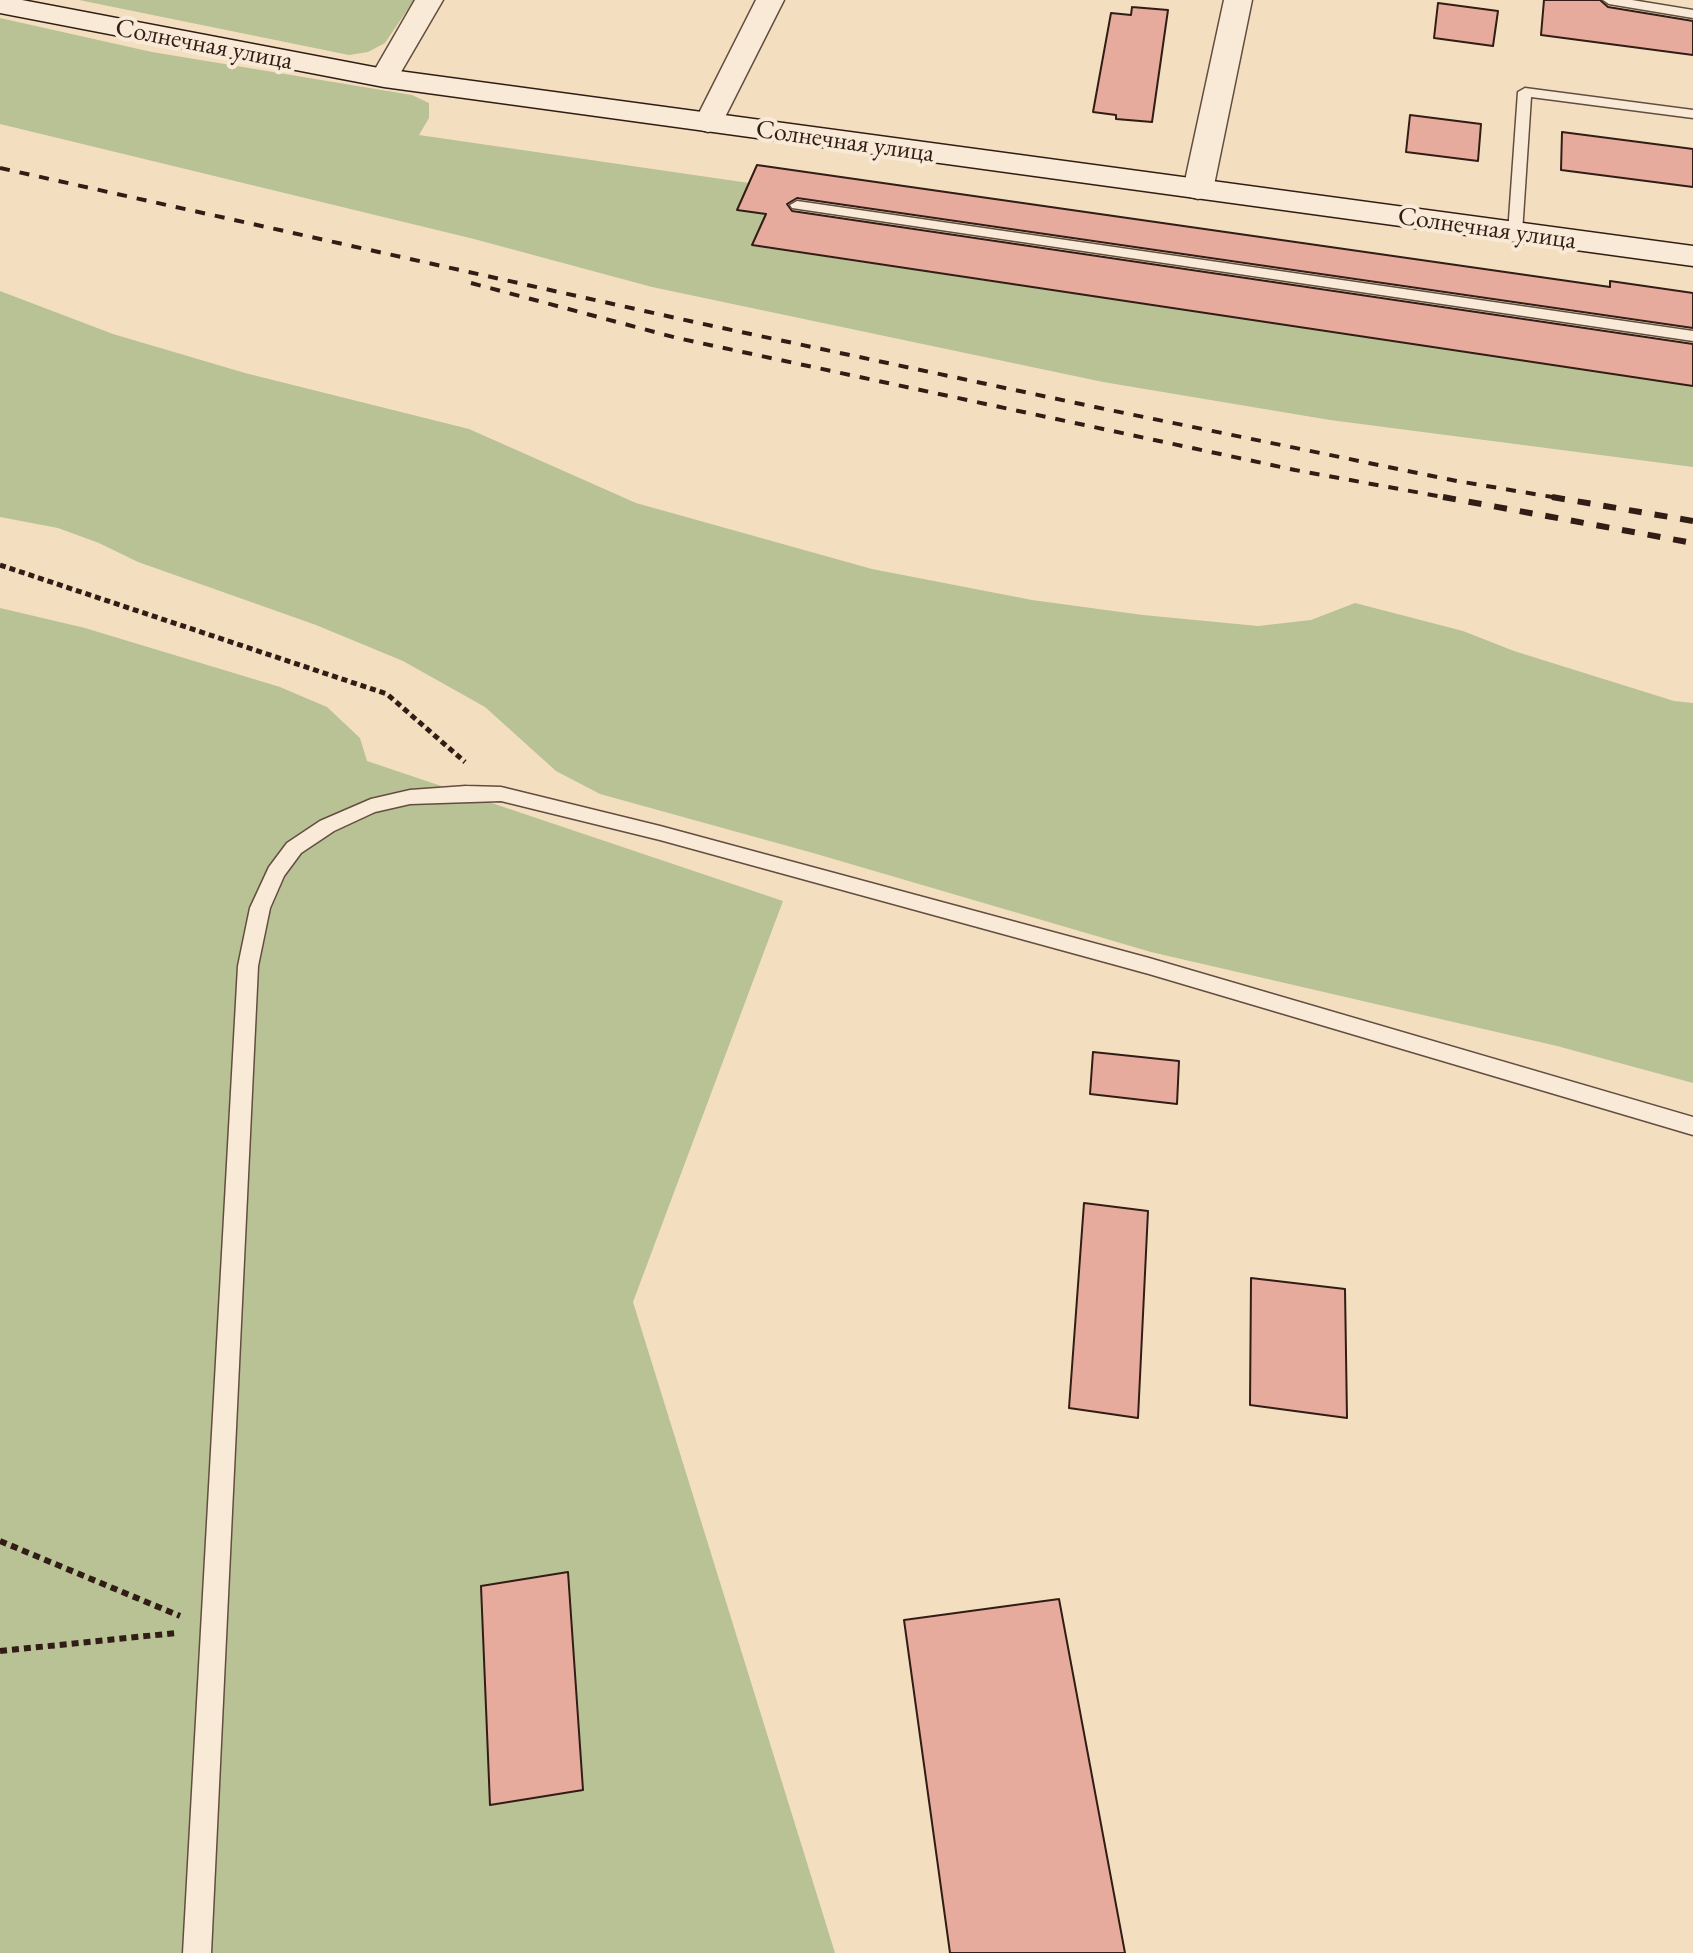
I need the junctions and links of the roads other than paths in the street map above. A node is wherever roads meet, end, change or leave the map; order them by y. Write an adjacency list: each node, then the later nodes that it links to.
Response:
1 (429, 0): 7 (street)
2 (770, 0): 9 (street)
3 (1238, 0): 10 (street)
4 (1609, 0): 6 (lane)
5 (0, 4): 7 (street, Солнечная улица)
6 (1693, 14)
7 (384, 78): 9 (street, Солнечная улица)
8 (1693, 114): 12 (lane)
9 (708, 123): 10 (street, Солнечная улица)
10 (1198, 190): 12 (street, Солнечная улица)
11 (797, 205): 14 (lane)
12 (1515, 233): 13 (street, Солнечная улица)
13 (1693, 256)
14 (1693, 336)
15 (1693, 1126): 16 (lane)
16 (197, 1953)

